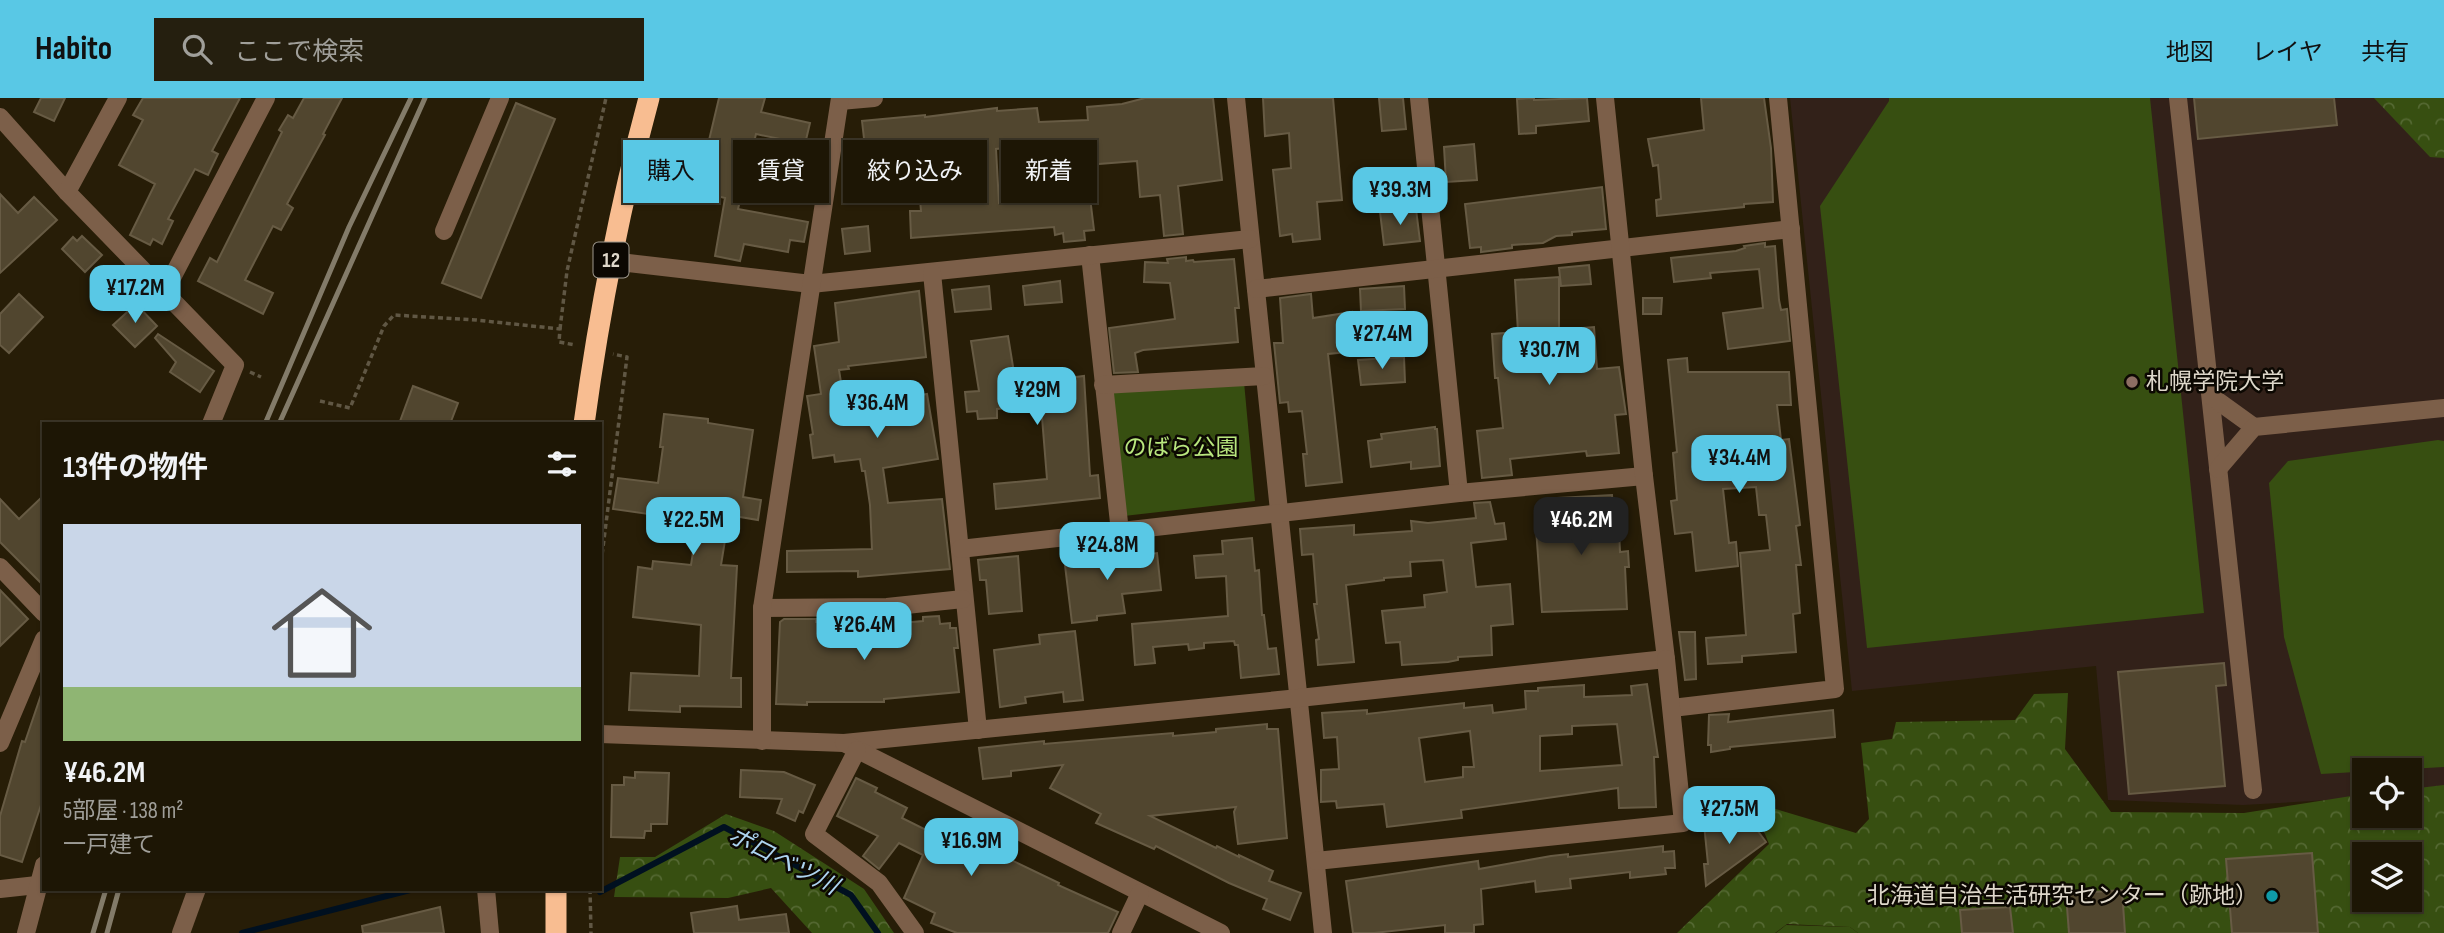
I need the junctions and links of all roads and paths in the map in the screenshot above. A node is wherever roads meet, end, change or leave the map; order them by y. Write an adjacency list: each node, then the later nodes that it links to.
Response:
1 (118, 98): 14 (street)
2 (266, 98): 25 (street)
3 (500, 98): 16 (street)
4 (606, 98): 26 (path)
5 (649, 98): 20 (highway, 12)
6 (874, 98): 12 (street)
7 (1236, 98): 17 (street)
8 (1419, 98): 21 (street)
9 (1605, 98): 18 (street)
10 (1778, 98): 15 (street)
11 (2178, 98): 31 (street)
12 (840, 100): 23 (street)
13 (0, 117): 14 (street)
14 (67, 192): 25 (street)
15 (1791, 229): 18 (street); 51 (street)
16 (444, 231)
17 (1250, 239): 19 (street); 24 (street)
18 (1621, 250): 21 (street); 38 (street)
19 (1090, 255): 22 (street); 30 (street)
20 (611, 261): 23 (street); 35 (highway, 12)
21 (1437, 269): 24 (street); 39 (street)
22 (932, 273): 23 (street); 42 (street)
23 (811, 284): 46 (street)
24 (1256, 289): 29 (street)
25 (164, 293): 34 (street)
26 (560, 330): 27 (path); 32 (path)
27 (559, 342)
28 (627, 357): 43 (path)
29 (1264, 376): 30 (street); 40 (street)
30 (1102, 385): 41 (street)
31 (2211, 396): 36 (street); 37 (street)
32 (320, 401)
33 (2444, 408): 36 (street)
34 (212, 422)
35 (584, 422)
36 (2254, 427): 37 (street)
37 (2218, 469): 58 (street)
38 (1644, 476): 39 (street); 49 (street)
39 (1459, 493): 40 (street)
40 (1279, 513): 41 (street); 50 (street)
41 (1120, 532): 42 (street)
42 (960, 549): 45 (street)
43 (602, 555)
44 (0, 567): 47 (street)
45 (964, 599): 46 (street); 53 (street)
46 (762, 608): 55 (street)
47 (42, 611)
48 (42, 643): 52 (street)
49 (1666, 659): 50 (street); 51 (street)
50 (1299, 698): 53 (street); 59 (street)
51 (1672, 708): 59 (street)
52 (3, 719): 56 (street)
53 (978, 730): 57 (street)
54 (602, 734): 55 (street)
55 (762, 741): 57 (street)
56 (0, 743)
57 (851, 746): 67 (street); 73 (street)
58 (2253, 790)
59 (1316, 861): 76 (street)
60 (42, 871): 61 (street)
61 (37, 885): 62 (street); 68 (street)
62 (0, 889)
63 (196, 891): 69 (street)
64 (486, 891): 70 (street)
65 (556, 891): 71 (highway)
66 (590, 891): 72 (path)
67 (1140, 893): 74 (street); 75 (street)
68 (26, 933)
69 (181, 933)
70 (490, 933)
71 (556, 933)
72 (591, 933)
73 (915, 933)
74 (1121, 933)
75 (1221, 933)
76 (1323, 933)

